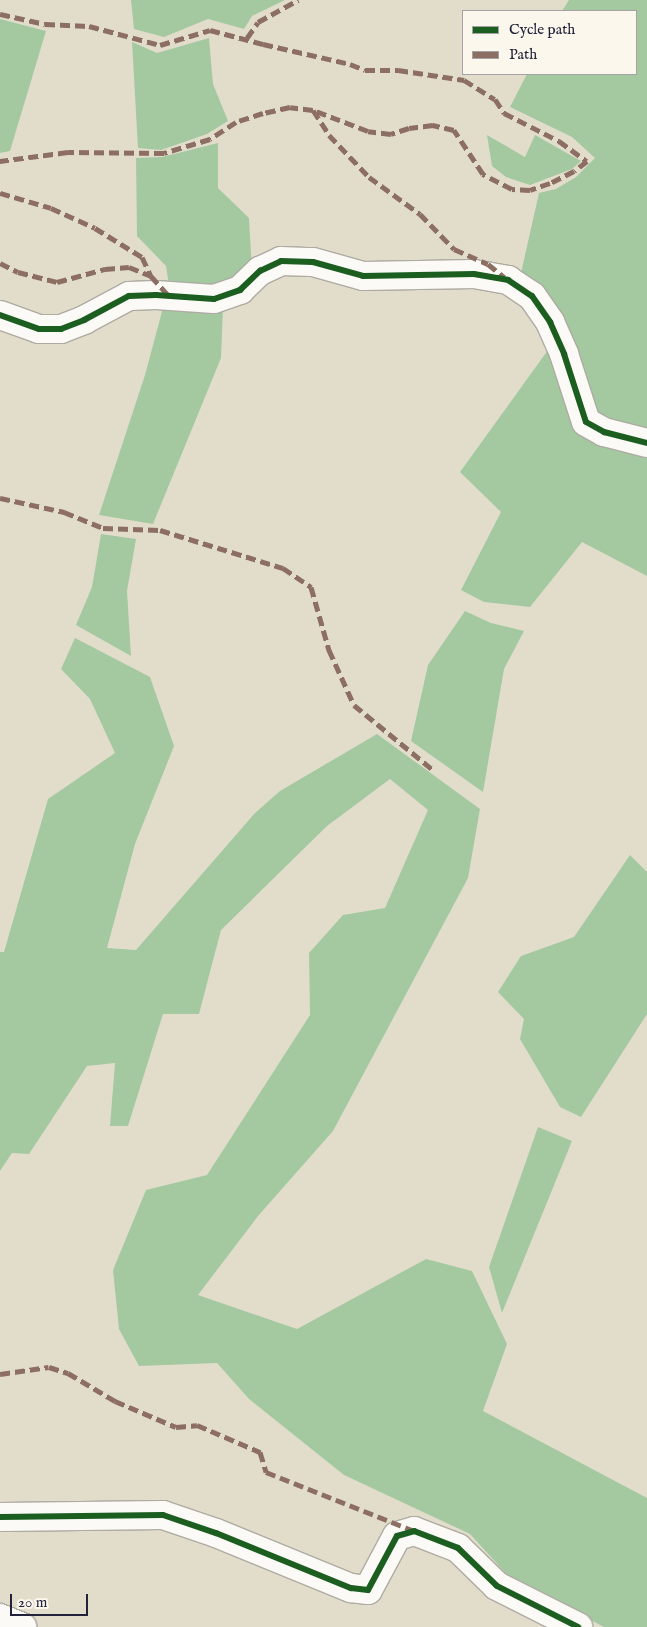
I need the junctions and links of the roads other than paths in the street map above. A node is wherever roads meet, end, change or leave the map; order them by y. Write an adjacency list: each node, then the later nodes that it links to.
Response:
1 (0, 314): 2 (main road)
2 (647, 443)
3 (0, 1517): 6 (main road)
4 (0, 1618): 5 (main road)
5 (22, 1627)
6 (578, 1627)

